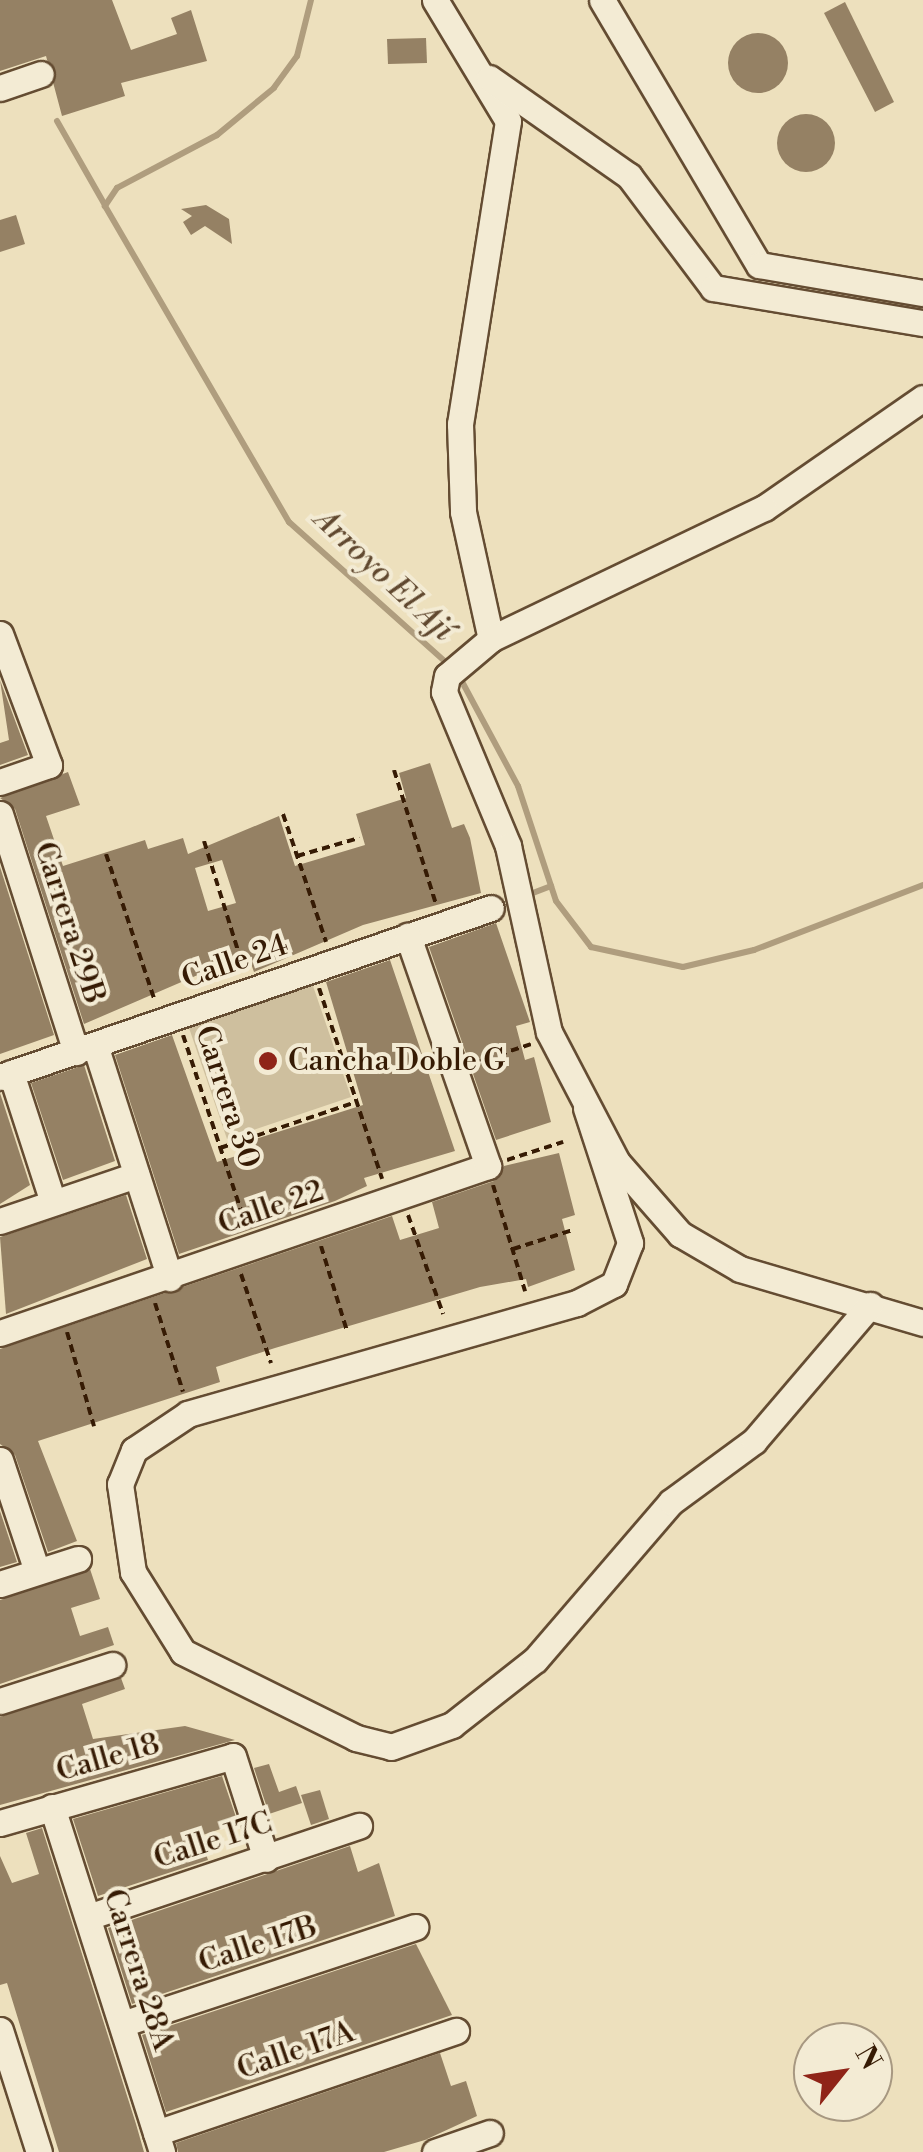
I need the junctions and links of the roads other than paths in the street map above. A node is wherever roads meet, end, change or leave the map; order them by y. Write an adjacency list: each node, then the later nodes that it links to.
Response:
1 (435, 0): 4 (street)
2 (602, 0): 6 (street)
3 (41, 74): 5 (street)
4 (489, 78): 7 (street); 10 (street)
5 (0, 88)
6 (923, 293)
7 (923, 323)
8 (923, 398): 10 (street)
9 (0, 634): 11 (street)
10 (481, 646): 18 (street)
11 (6, 664): 12 (street)
12 (0, 782)
13 (0, 814): 16 (street, Carrera 29B)
14 (491, 908): 15 (street, Calle 24)
15 (408, 936): 16 (street, Calle 24); 22 (street, Calle 22)
16 (86, 1049): 17 (street, Calle 24); 19 (street, Carrera 29B)
17 (5, 1075): 20 (street)
18 (586, 1108): 23 (street); 23 (street)
19 (136, 1175): 20 (street); 22 (street, Carrera 29B)
20 (53, 1202): 21 (street)
21 (0, 1221)
22 (160, 1281): 25 (street, Calle 22)
23 (870, 1305): 24 (street)
24 (923, 1323)
25 (0, 1334)
26 (0, 1460): 28 (street)
27 (78, 1559): 28 (street)
28 (37, 1571): 29 (street)
29 (0, 1584)
30 (112, 1665): 31 (street)
31 (0, 1701)
32 (52, 1807): 33 (street, Calle 18); 35 (street, Calle 18); 36 (street, Carrera 28A)
33 (0, 1822)
34 (359, 1826): 35 (street, Calle 17C)
35 (266, 1859): 36 (street, Calle 17C)
36 (88, 1917): 38 (street, Carrera 28A)
37 (414, 1927): 38 (street, Calle 17B)
38 (122, 2024): 42 (street, Carrera 28A)
39 (0, 2030): 43 (street)
40 (456, 2031): 42 (street, Calle 17A)
41 (490, 2133): 44 (street)
42 (159, 2142)
43 (39, 2152)
44 (435, 2152)

